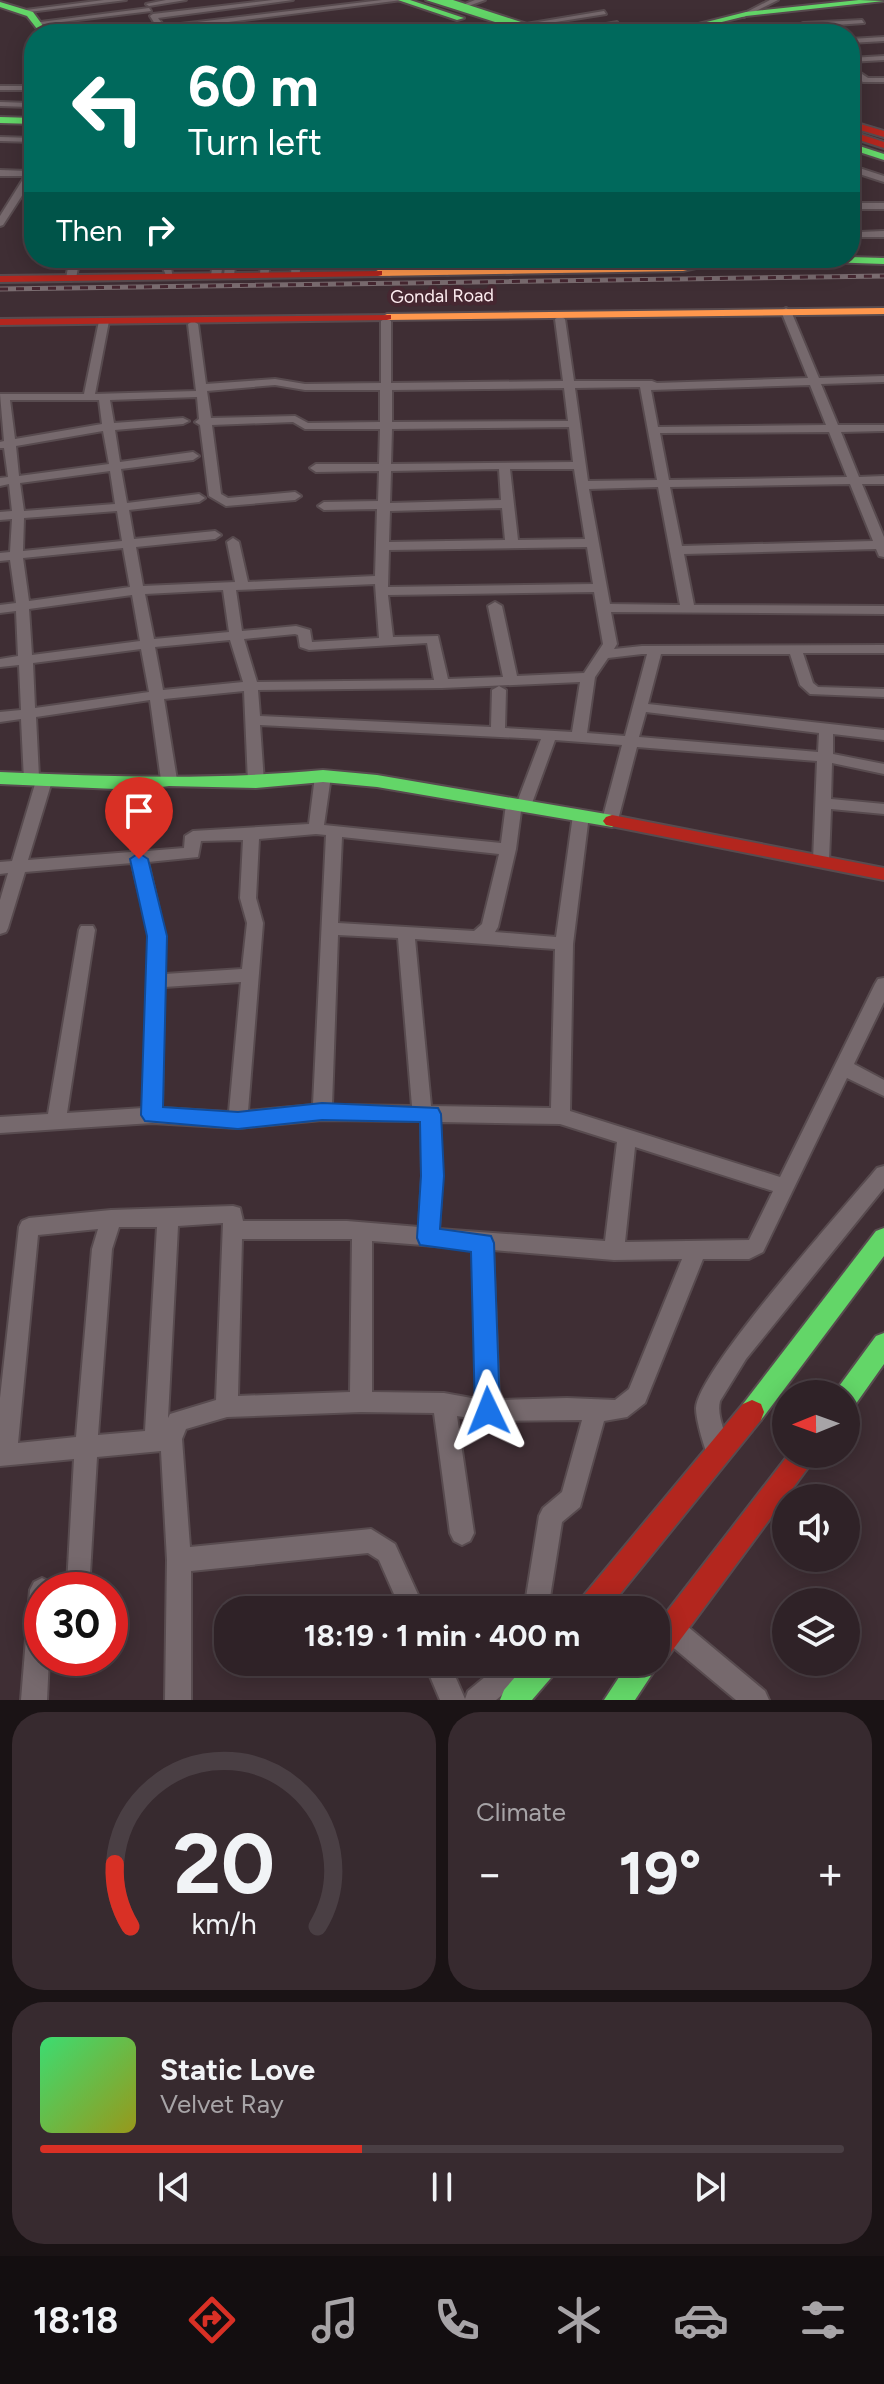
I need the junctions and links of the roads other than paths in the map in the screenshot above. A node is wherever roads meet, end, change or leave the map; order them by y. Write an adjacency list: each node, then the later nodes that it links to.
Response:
1 (51, 0): 14 (street)
2 (123, 0): 14 (street)
3 (183, 0): 24 (street)
4 (218, 0): 15 (street)
5 (290, 0): 10 (street)
6 (393, 0): 18 (street); 29 (main road)
7 (416, 0): 30 (main road)
8 (430, 0): 32 (main road)
9 (482, 0): 12 (street)
10 (277, 1): 15 (street); 18 (street)
11 (882, 1): 16 (main road)
12 (454, 3): 31 (main road)
13 (0, 4): 14 (main road)
14 (26, 6): 23 (main road)
15 (225, 7): 17 (street)
16 (781, 7): 21 (main road); 36 (street)
17 (195, 10): 26 (street); 27 (street)
18 (290, 13): 28 (street)
19 (604, 13): 33 (street)
20 (139, 20): 25 (street)
21 (742, 20): 34 (main road); 35 (main road)
22 (862, 22): 37 (street)
23 (38, 24)
24 (66, 24)
25 (96, 24)
26 (160, 24)
27 (208, 24)
28 (216, 24)
29 (489, 24)
30 (494, 24)
31 (500, 24)
32 (508, 24)
33 (545, 24)
34 (719, 24)
35 (722, 24)
36 (802, 24)
37 (847, 24)
38 (884, 39): 39 (street)
39 (860, 40)
40 (884, 58): 41 (street)
41 (860, 59)
42 (860, 76): 43 (street)
43 (884, 80)
44 (0, 88): 46 (street)
45 (0, 104): 46 (street)
46 (24, 112)
47 (860, 129): 48 (main road)
48 (884, 136)
49 (860, 137): 52 (main road)
50 (0, 139): 51 (street)
51 (24, 140)
52 (884, 145)
53 (860, 149): 54 (main road)
54 (884, 157)
55 (24, 172): 57 (street)
56 (860, 172): 58 (street)
57 (0, 173)
58 (867, 174): 59 (street); 60 (street)
59 (860, 177)
60 (884, 179)
61 (24, 181): 64 (street)
62 (860, 206): 63 (street)
63 (884, 206)
64 (6, 210): 65 (street)
65 (0, 223)
66 (884, 234): 67 (street)
67 (860, 235)
68 (860, 260): 69 (main road)
69 (884, 261)
70 (73, 268): 72 (street)
71 (158, 268): 72 (main road)
72 (71, 278): 73 (main road)
73 (0, 279)
74 (787, 313): 75 (main road); 76 (main road); 78 (main road, Gondal Road); 81 (street)
75 (884, 313)
76 (560, 319): 77 (main road); 83 (street)
77 (386, 321): 80 (main road); 85 (street)
78 (103, 323): 79 (main road); 80 (main road); 87 (street)
79 (0, 324)
80 (193, 324): 86 (street)
81 (814, 379): 82 (street); 84 (street); 95 (street)
82 (884, 379)
83 (569, 384): 84 (street); 85 (street); 91 (street)
84 (652, 384): 96 (street)
85 (385, 386): 86 (street); 93 (street)
86 (201, 391): 87 (street); 90 (street)
87 (96, 397): 88 (street); 92 (street)
88 (2, 403): 97 (street)
89 (183, 421): 92 (street)
90 (203, 422): 93 (street); 109 (street)
91 (575, 424): 93 (street); 101 (street)
92 (108, 427): 97 (street); 99 (street)
93 (386, 428): 103 (street)
94 (884, 428): 95 (street)
95 (834, 429): 96 (street); 106 (street)
96 (652, 430): 107 (street)
97 (4, 445): 105 (street)
98 (193, 456): 99 (street)
99 (114, 465): 105 (street); 114 (street)
100 (504, 465): 101 (street); 103 (street); 111 (street)
101 (580, 465): 108 (street)
102 (316, 468): 103 (street)
103 (385, 468): 113 (street)
104 (884, 480): 106 (street)
105 (6, 481): 115 (street)
106 (855, 481): 107 (street); 123 (street)
107 (662, 483): 108 (street); 124 (street)
108 (582, 485): 119 (street)
109 (295, 496)
110 (199, 498): 114 (street)
111 (508, 504): 113 (street); 120 (street)
112 (324, 506): 113 (street)
113 (383, 506): 122 (street)
114 (123, 507): 115 (street); 121 (street)
115 (18, 513): 116 (street); 125 (street)
116 (0, 516)
117 (215, 535): 121 (street)
118 (233, 542): 127 (street)
119 (592, 543): 120 (street); 129 (street)
120 (512, 544): 122 (street)
121 (129, 545): 125 (street); 130 (street)
122 (382, 546): 128 (street)
123 (883, 548): 124 (street)
124 (677, 550): 135 (street)
125 (16, 555): 126 (street); 131 (street)
126 (0, 557)
127 (235, 584): 128 (street); 130 (street); 137 (street)
128 (381, 586): 129 (street); 138 (street)
129 (600, 588): 133 (street)
130 (137, 590): 131 (street); 139 (street)
131 (22, 606): 134 (street); 144 (street)
132 (495, 606): 149 (street)
133 (604, 608): 135 (street); 143 (street)
134 (0, 609)
135 (688, 610): 136 (street)
136 (884, 610)
137 (236, 637): 138 (street); 139 (street); 148 (street)
138 (386, 640): 147 (street)
139 (146, 644): 144 (street); 151 (street)
140 (795, 649): 141 (street); 142 (street); 150 (street)
141 (884, 649)
142 (655, 650): 143 (street); 152 (street)
143 (604, 654): 146 (street)
144 (24, 659): 145 (street); 153 (street)
145 (0, 663)
146 (588, 677): 149 (street); 160 (street)
147 (442, 684): 148 (street); 149 (street)
148 (251, 686): 151 (street); 155 (street)
149 (505, 686): 157 (street)
150 (884, 693)
151 (158, 695): 153 (street); 166 (street)
152 (639, 707): 156 (street); 161 (street)
153 (30, 712): 154 (street); 167 (street)
154 (0, 717)
155 (253, 720): 157 (street); 168 (street)
156 (826, 729): 159 (street); 162 (street)
157 (498, 732): 158 (street)
158 (550, 735): 160 (street); 171 (street)
159 (884, 735)
160 (579, 737): 161 (street)
161 (633, 740): 162 (street); 174 (street)
162 (825, 757): 163 (street); 170 (street)
163 (884, 769)
164 (323, 776): 168 (main road); 171 (main road); 175 (street)
165 (0, 778): 167 (main road)
166 (169, 780): 168 (main road); 169 (main road)
167 (38, 781): 169 (main road); 182 (street)
168 (256, 782)
169 (139, 784): 179 (street)
170 (823, 803): 172 (street); 180 (street)
171 (518, 805): 173 (main road); 178 (street)
172 (884, 809)
173 (581, 815): 174 (main road); 189 (street)
174 (610, 820): 180 (main road)
175 (316, 829): 176 (street); 177 (street)
176 (334, 831): 178 (street); 185 (street)
177 (251, 834): 179 (street); 190 (street)
178 (508, 849): 188 (street)
179 (139, 859): 182 (street); 191 (street)
180 (821, 861): 183 (main road)
181 (0, 868): 182 (street)
182 (18, 869): 184 (street)
183 (884, 874)
184 (0, 928)
185 (328, 928): 187 (street); 196 (street)
186 (87, 930): 201 (street)
187 (406, 934): 188 (street); 197 (street)
188 (477, 937): 189 (street)
189 (564, 944): 199 (street)
190 (250, 975): 191 (street); 200 (street)
191 (156, 981): 198 (street)
192 (884, 984): 193 (street)
193 (876, 1021): 194 (street)
194 (843, 1067): 195 (street); 205 (street)
195 (884, 1089)
196 (322, 1112): 197 (street); 200 (street)
197 (426, 1114): 199 (street); 210 (street)
198 (152, 1115): 200 (street); 201 (street)
199 (560, 1116): 203 (street)
200 (238, 1120)
201 (56, 1123): 202 (street)
202 (0, 1125)
203 (627, 1137): 205 (street); 213 (street)
204 (884, 1174): 225 (street)
205 (784, 1186): 214 (street)
206 (168, 1218): 207 (street); 208 (street); 222 (street)
207 (111, 1219): 223 (street); 224 (street)
208 (232, 1230): 209 (street); 219 (street)
209 (362, 1232): 210 (street); 217 (street)
210 (428, 1238): 212 (street)
211 (884, 1238): 225 (main road)
212 (483, 1243): 213 (street); 220 (street)
213 (614, 1251): 214 (street)
214 (696, 1251): 221 (street)
215 (881, 1355): 216 (main road)
216 (860, 1380)
217 (361, 1402): 218 (street); 219 (street)
218 (444, 1403): 220 (street); 227 (street)
219 (227, 1407): 222 (street)
220 (488, 1411): 221 (street)
221 (596, 1411): 231 (street)
222 (164, 1440): 223 (street); 228 (street)
223 (86, 1447): 224 (street); 229 (street)
224 (2, 1455)
225 (719, 1456): 232 (main road)
226 (772, 1513): 233 (main road)
227 (462, 1533)
228 (179, 1560): 230 (street); 241 (street)
229 (80, 1572)
230 (407, 1596)
231 (538, 1596)
232 (602, 1596)
233 (670, 1631)
234 (670, 1644): 246 (street)
235 (36, 1676): 240 (street)
236 (442, 1676): 242 (street)
237 (505, 1676): 243 (street)
238 (534, 1676): 244 (main road)
239 (636, 1676): 245 (main road)
240 (34, 1700)
241 (178, 1700)
242 (453, 1700)
243 (477, 1700)
244 (514, 1700)
245 (618, 1700)
246 (756, 1700)

